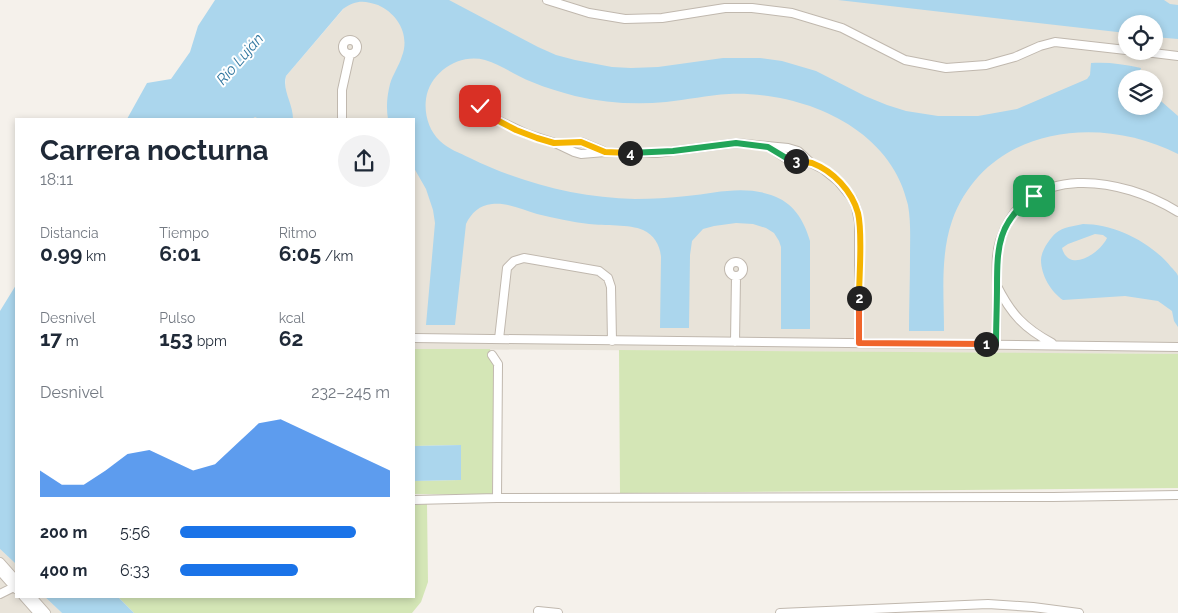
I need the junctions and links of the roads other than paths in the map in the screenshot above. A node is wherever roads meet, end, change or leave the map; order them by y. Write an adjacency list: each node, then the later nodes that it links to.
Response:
1 (547, 0): 2 (street)
2 (1118, 49)
3 (350, 54): 6 (street)
4 (1163, 54): 5 (street)
5 (1178, 56)
6 (342, 118)
7 (493, 118): 15 (street)
8 (1178, 212): 10 (street)
9 (736, 276): 14 (street)
10 (997, 285): 17 (street); 18 (street)
11 (415, 338): 12 (street)
12 (499, 339): 13 (street); 13 (street)
13 (612, 341): 14 (street)
14 (735, 342): 15 (street)
15 (859, 343): 17 (street)
16 (1178, 343): 19 (street)
17 (996, 344): 18 (street)
18 (1054, 344): 19 (street)
19 (1169, 346): 20 (street)
20 (1178, 347)
21 (492, 355): 23 (street)
22 (1178, 495): 23 (street)
23 (498, 498): 24 (street)
24 (415, 500)
25 (0, 562): 27 (street)
26 (0, 571): 28 (street)
27 (15, 584)
28 (15, 584)
29 (15, 586): 30 (street)
30 (0, 594)
31 (25, 598): 34 (street)
32 (33, 598): 35 (street)
33 (538, 611): 36 (street)
34 (38, 613)
35 (46, 613)
36 (558, 613)
37 (780, 613): 38 (street)
38 (1079, 613)

